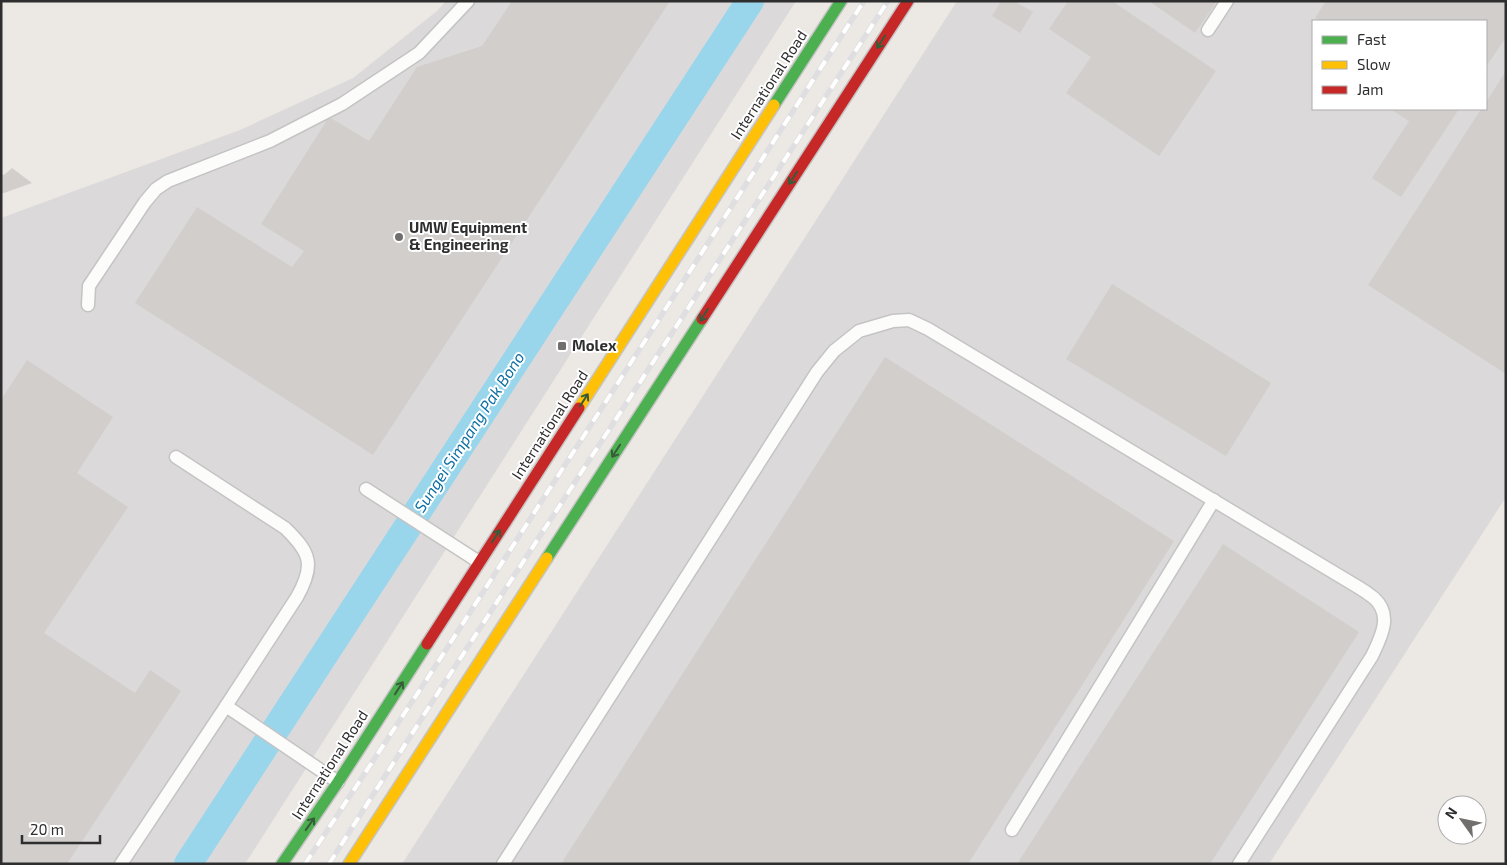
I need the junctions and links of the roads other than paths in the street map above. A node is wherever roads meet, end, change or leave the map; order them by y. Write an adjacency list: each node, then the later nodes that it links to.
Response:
1 (468, 1): 6 (lane)
2 (841, 1): 10 (main road, International Road, one-way to 2)
3 (908, 1): 16 (main road, one-way to 16)
4 (1227, 1): 5 (lane)
5 (1208, 30)
6 (88, 305)
7 (176, 457): 11 (lane)
8 (367, 490): 10 (lane)
9 (1214, 500): 13 (lane); 17 (lane); 18 (lane)
10 (479, 562): 12 (main road, International Road, one-way to 10)
11 (227, 707): 12 (lane); 14 (lane)
12 (338, 782): 15 (main road, International Road, one-way to 12)
13 (1012, 830)
14 (122, 864)
15 (282, 864)
16 (349, 864)
17 (503, 864)
18 (1239, 864)

